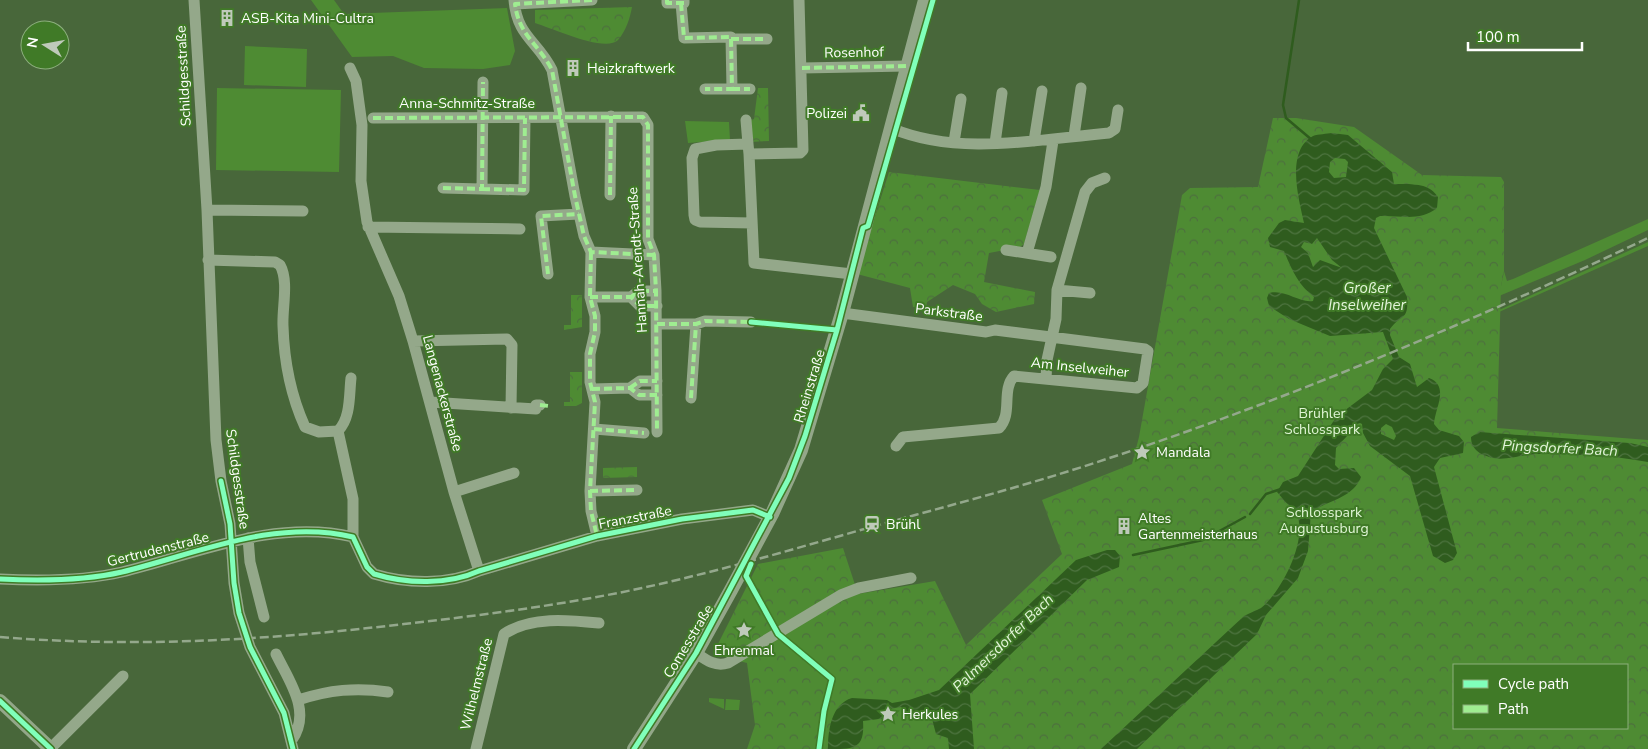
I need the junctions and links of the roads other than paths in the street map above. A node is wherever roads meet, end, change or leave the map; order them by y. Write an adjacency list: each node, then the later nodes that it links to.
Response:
1 (194, 0): 40 (street, Schildgesstraße)
2 (592, 0): 6 (street)
3 (667, 0): 7 (street)
4 (800, 0): 12 (street)
5 (925, 0): 10 (main road, Rheinstraße)
6 (515, 2): 24 (street)
7 (683, 2): 9 (street)
8 (766, 39): 9 (street)
9 (731, 40): 16 (street)
10 (907, 66): 12 (street, Rosenhof); 29 (main road, Rheinstraße)
11 (350, 68): 44 (street, Langenackerstraße)
12 (802, 68): 35 (street)
13 (483, 82): 23 (street)
14 (1081, 88): 30 (street)
15 (705, 89): 16 (street)
16 (732, 89): 17 (street)
17 (750, 89)
18 (1042, 91): 31 (street)
19 (1002, 93): 34 (street)
20 (961, 99): 33 (street)
21 (1118, 110): 30 (street)
22 (611, 116): 24 (street, Anna-Schmitz-Straße); 25 (street, Anna-Schmitz-Straße); 39 (street)
23 (483, 117): 26 (street, Anna-Schmitz-Straße); 27 (street, Anna-Schmitz-Straße); 38 (street)
24 (560, 117): 27 (street, Anna-Schmitz-Straße); 42 (street)
25 (644, 117): 49 (street, Hannah-Arendt-Straße)
26 (373, 118)
27 (525, 118): 38 (street)
28 (746, 120): 35 (street)
29 (891, 128): 33 (street); 53 (main road, Rheinstraße)
30 (1074, 136): 32 (street)
31 (1034, 141): 32 (street); 34 (street)
32 (1053, 141): 48 (street)
33 (954, 142): 34 (street)
34 (995, 143)
35 (749, 149): 43 (street); 43 (street)
36 (1105, 178): 54 (street)
37 (443, 188): 38 (street)
38 (482, 189)
39 (610, 195)
40 (207, 210): 41 (street); 51 (street, Schildgesstraße)
41 (303, 211)
42 (579, 214): 47 (street); 52 (street)
43 (752, 223): 53 (street)
44 (368, 227): 45 (street); 65 (street, Langenackerstraße)
45 (520, 229)
46 (1006, 250): 48 (street)
47 (591, 252): 49 (street); 57 (street)
48 (1027, 253): 50 (street)
49 (654, 255): 55 (street, Hannah-Arendt-Straße)
50 (1051, 257)
51 (208, 260): 78 (street); 90 (street, Schildgesstraße)
52 (548, 274)
53 (852, 274): 60 (main road, Rheinstraße)
54 (1058, 290): 56 (street); 64 (street)
55 (656, 291): 58 (street); 59 (street, Hannah-Arendt-Straße)
56 (1090, 293)
57 (590, 297): 58 (street); 71 (street)
58 (631, 297): 59 (street)
59 (657, 306): 62 (street, Hannah-Arendt-Straße)
60 (842, 313): 64 (street, Parkstraße); 86 (main road, Rheinstraße)
61 (752, 322): 63 (street)
62 (657, 324): 63 (street); 69 (street, Hannah-Arendt-Straße)
63 (696, 324): 73 (street)
64 (1052, 336): 66 (street, Parkstraße); 68 (street)
65 (413, 341): 74 (street, Langenackerstraße); 76 (street)
66 (1146, 371): 68 (street, Am Inselweiher)
67 (351, 378): 78 (street)
68 (1046, 379): 81 (street, Am Inselweiher)
69 (657, 381): 70 (street); 72 (street, Hannah-Arendt-Straße)
70 (630, 388): 71 (street); 72 (street)
71 (592, 389): 77 (street)
72 (657, 395): 79 (street, Hannah-Arendt-Straße)
73 (692, 398)
74 (430, 402): 76 (street); 85 (street, Langenackerstraße)
75 (540, 406): 76 (street)
76 (511, 408)
77 (594, 429): 80 (street); 84 (street)
78 (338, 431): 87 (street)
79 (657, 432)
80 (644, 433)
81 (896, 446)
82 (514, 472): 85 (street)
83 (637, 490): 84 (street)
84 (590, 491): 88 (street)
85 (454, 492): 92 (street, Langenackerstraße)
86 (770, 517): 88 (street, Franzstraße); 91 (main road, Rheinstraße)
87 (353, 536): 89 (street, Gertrudenstraße); 92 (street, Franzstraße)
88 (597, 536): 92 (street, Franzstraße)
89 (248, 538): 90 (street, Gertrudenstraße); 95 (street, Schildgesstraße)
90 (232, 542): 94 (street, Gertrudenstraße); 103 (street, Schildgesstraße)
91 (756, 542): 97 (main road, Comesstraße)
92 (479, 571)
93 (911, 578): 97 (street)
94 (0, 580)
95 (264, 617)
96 (599, 623): 105 (street, Wilhelmstraße)
97 (696, 653): 106 (main road, Comesstraße)
98 (276, 654): 102 (street, Schildgesstraße)
99 (123, 676): 104 (street)
100 (388, 692): 102 (street)
101 (0, 700): 104 (main road)
102 (298, 700): 103 (street, Schildgesstraße)
103 (292, 744)
104 (50, 749)
105 (476, 749)
106 (634, 749)

